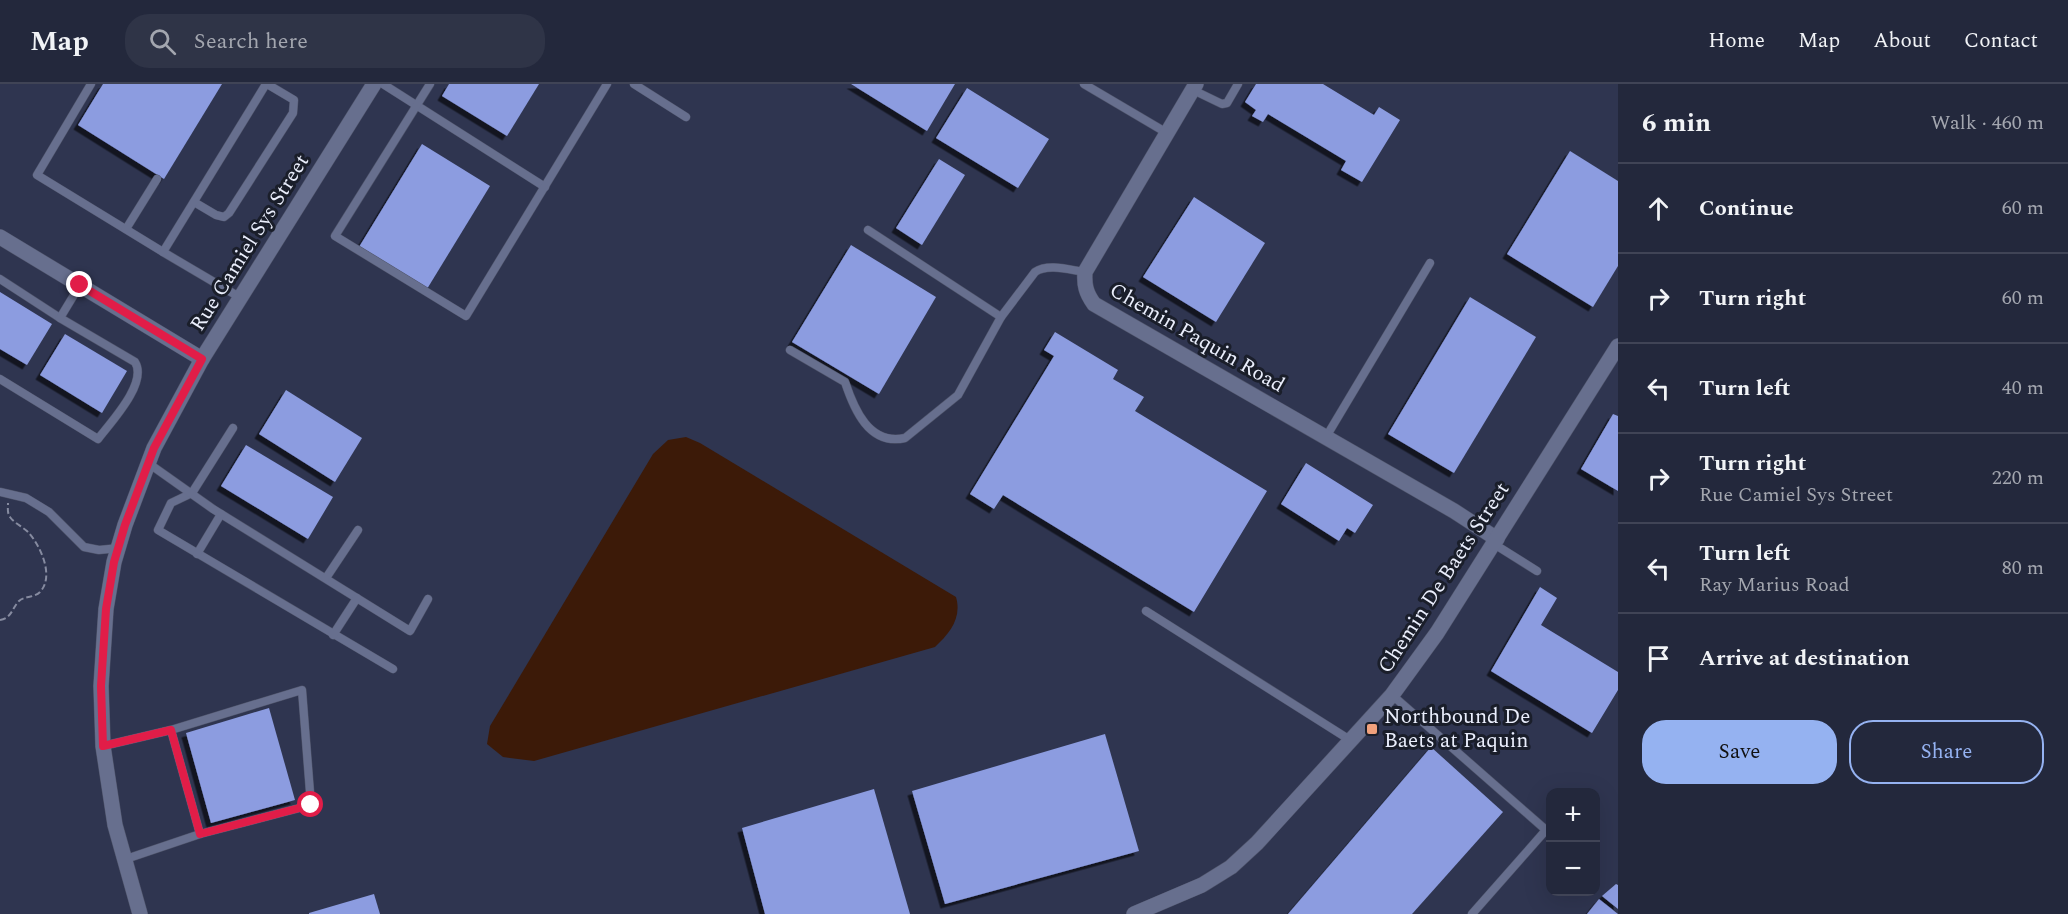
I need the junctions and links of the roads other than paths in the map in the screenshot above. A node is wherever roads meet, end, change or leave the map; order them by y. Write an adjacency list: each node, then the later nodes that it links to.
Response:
1 (91, 84): 17 (lane)
2 (267, 84): 16 (lane); 16 (lane)
3 (374, 84): 25 (street, Rue Camiel Sys Street)
4 (383, 84): 11 (lane)
5 (430, 84): 11 (lane)
6 (607, 84): 15 (lane)
7 (634, 84): 12 (lane)
8 (1083, 84): 13 (lane)
9 (1238, 84): 10 (lane)
10 (1194, 87): 13 (street, Chemin Paquin Road)
11 (417, 106): 15 (lane); 15 (lane)
12 (686, 117)
13 (1167, 133): 22 (street, Chemin Paquin Road)
14 (157, 179): 17 (lane)
15 (544, 187)
16 (194, 202): 20 (lane)
17 (126, 230): 20 (lane)
18 (868, 230): 26 (lane)
19 (1, 240): 24 (street)
20 (163, 252): 25 (lane)
21 (1430, 263): 33 (lane)
22 (1085, 272): 26 (lane); 33 (street, Chemin Paquin Road)
23 (0, 279): 27 (lane)
24 (80, 285): 27 (lane); 30 (street)
25 (241, 298): 30 (street, Rue Camiel Sys Street)
26 (1001, 317): 29 (lane)
27 (60, 318): 31 (lane)
28 (1618, 346): 39 (street, Chemin De Baets Street)
29 (790, 350)
30 (202, 359): 34 (street, Rue Camiel Sys Street)
31 (0, 379)
32 (233, 428): 36 (lane)
33 (1326, 437): 39 (street, Chemin Paquin Road)
34 (148, 463): 36 (lane); 40 (street, Rue Camiel Sys Street)
35 (0, 492): 40 (lane)
36 (192, 493): 37 (lane); 41 (lane)
37 (221, 514): 41 (lane); 43 (lane)
38 (358, 530): 43 (lane)
39 (1495, 542): 42 (lane); 49 (street, Chemin De Baets Street)
40 (119, 548): 52 (street, Rue Camiel Sys Street)
41 (198, 554): 47 (lane)
42 (1537, 571)
43 (326, 579): 44 (lane)
44 (357, 598): 45 (lane); 47 (lane)
45 (428, 599)
46 (1146, 611): 51 (lane)
47 (333, 635): 48 (lane)
48 (393, 669)
49 (1392, 695): 51 (street, Chemin De Baets Street); 58 (lane)
50 (171, 730): 52 (lane); 53 (lane); 53 (lane)
51 (1350, 740): 55 (street, Chemin De Baets Street)
52 (103, 746): 54 (street, Rue Camiel Sys Street)
53 (200, 834): 54 (lane)
54 (123, 860): 56 (street, Rue Camiel Sys Street)
55 (1151, 911): 57 (street, Chemin De Baets Street)
56 (140, 914)
57 (1134, 914)
58 (1472, 914)

